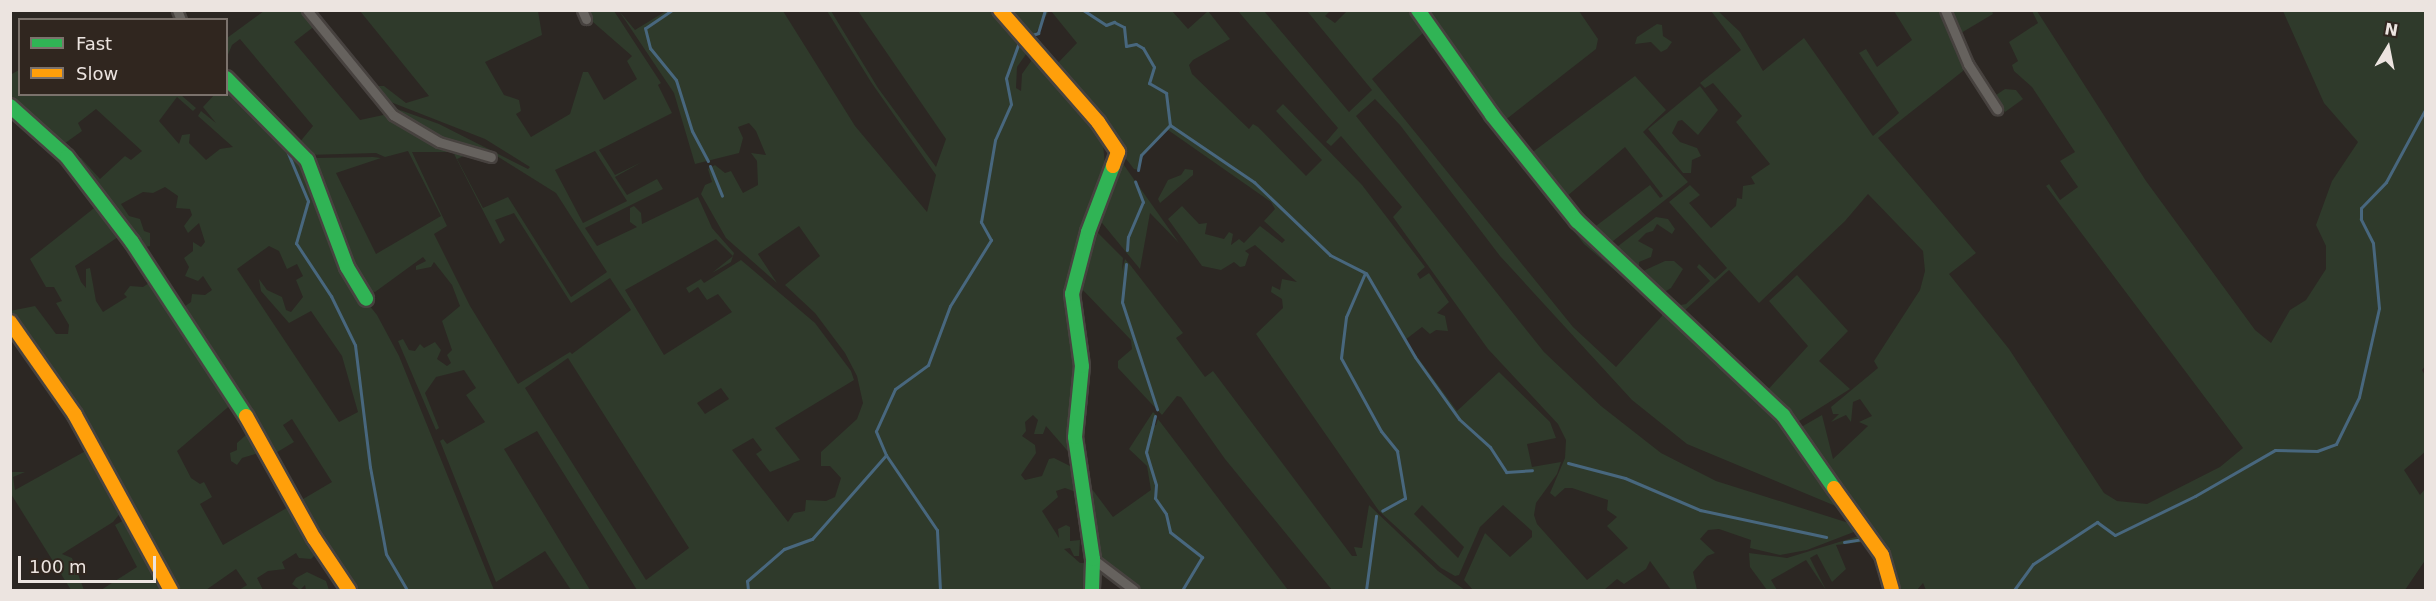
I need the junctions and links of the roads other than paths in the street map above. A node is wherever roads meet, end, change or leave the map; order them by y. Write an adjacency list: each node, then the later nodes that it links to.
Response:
1 (307, 10): 8 (street)
2 (1000, 10): 11 (street)
3 (1418, 10): 16 (street)
4 (1945, 10): 7 (street)
5 (228, 80): 9 (street)
6 (10, 106): 13 (street)
7 (1997, 109)
8 (491, 157)
9 (366, 299)
10 (10, 322): 12 (street)
11 (1093, 559): 14 (street); 15 (street)
12 (171, 591)
13 (349, 591)
14 (1092, 591)
15 (1134, 591)
16 (1892, 591)

